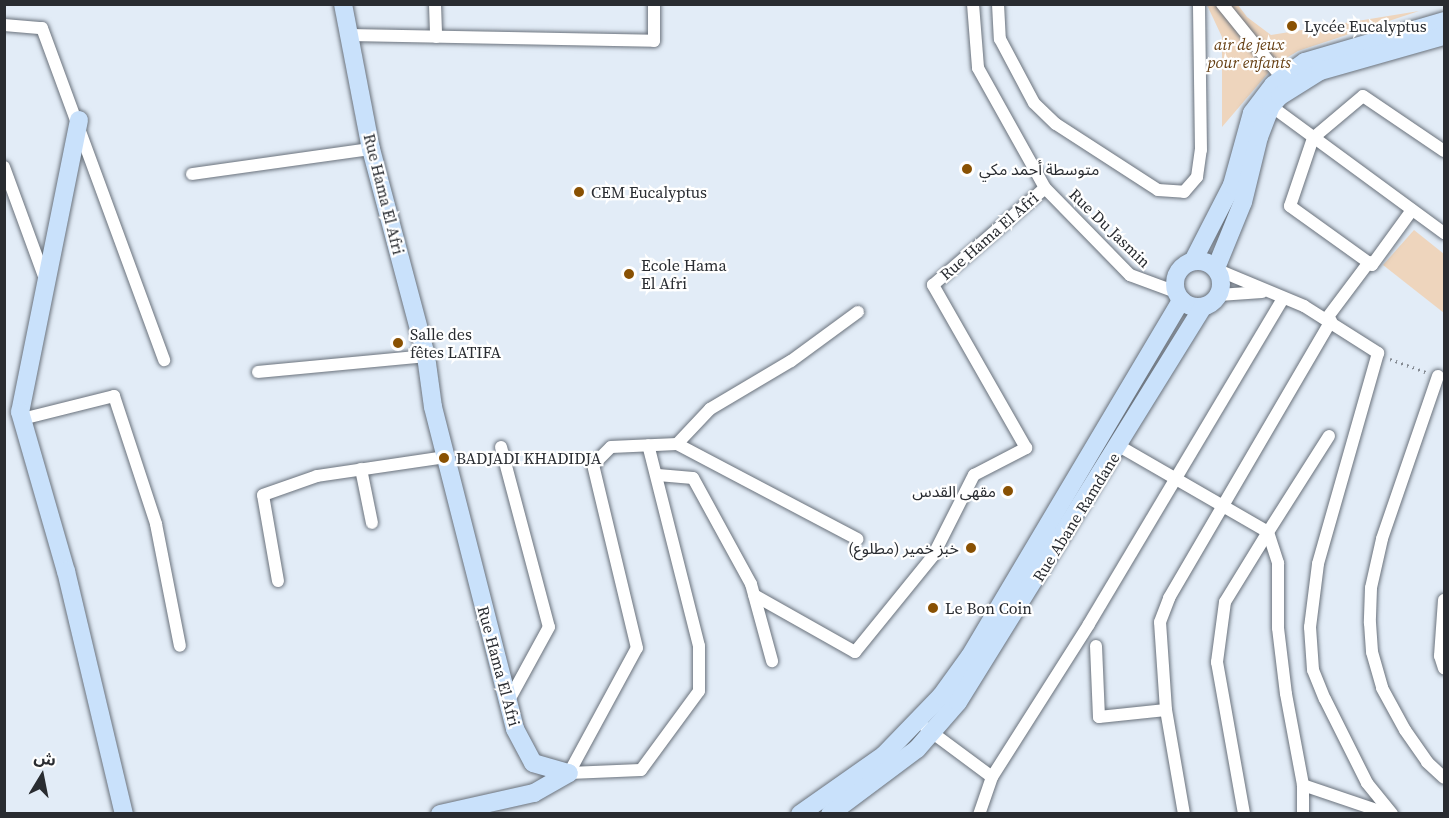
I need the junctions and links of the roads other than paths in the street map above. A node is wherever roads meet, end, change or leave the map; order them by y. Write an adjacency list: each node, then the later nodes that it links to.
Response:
1 (343, 4): 10 (street, Rue Hama El Afri)
2 (435, 4): 12 (street)
3 (654, 4): 12 (street)
4 (973, 4): 21 (street, Rue Du Jasmin)
5 (998, 4): 6 (street)
6 (1199, 4)
7 (1222, 4): 13 (street)
8 (1444, 21): 13 (street)
9 (4, 25): 15 (street)
10 (349, 35): 12 (street); 17 (street, Rue Hama El Afri)
11 (1444, 36): 14 (street)
12 (436, 37)
13 (1282, 78): 24 (street)
14 (1271, 106): 16 (street); 26 (street)
15 (79, 120): 27 (street); 36 (street)
16 (1313, 138): 18 (street); 22 (street); 25 (street)
17 (371, 149): 20 (street); 35 (street, Rue Hama El Afri)
18 (1444, 151)
19 (4, 167): 27 (street)
20 (192, 174)
21 (1045, 188): 29 (street, Rue Du Jasmin); 54 (street, Rue Hama El Afri)
22 (1412, 210): 23 (street); 25 (street)
23 (1444, 233)
24 (1193, 261): 26 (street); 29 (street)
25 (1369, 262): 34 (street)
26 (1217, 269): 28 (street); 30 (street)
27 (45, 279): 39 (street)
28 (1267, 292): 30 (street); 31 (street)
29 (1179, 296): 32 (street); 62 (street)
30 (1219, 296): 32 (street)
31 (1283, 299): 34 (street); 48 (street)
32 (1203, 307): 43 (street, Rue Abane Ramdane)
33 (858, 312): 41 (street)
34 (1329, 319): 49 (street); 75 (street)
35 (426, 356): 37 (street); 45 (street, Rue Hama El Afri)
36 (164, 360)
37 (258, 372)
38 (1438, 376): 65 (street)
39 (22, 419): 56 (street); 67 (street)
40 (1329, 436): 51 (street)
41 (677, 444): 42 (street); 52 (street)
42 (648, 445): 47 (street); 63 (street)
43 (1119, 446): 48 (street); 62 (street, Rue Abane Ramdane)
44 (501, 447): 60 (street)
45 (445, 457): 46 (street); 60 (street, Rue Hama El Afri)
46 (361, 469): 50 (street); 53 (street)
47 (658, 475): 54 (street); 63 (street)
48 (1174, 478): 49 (street); 64 (street)
49 (1222, 507): 51 (street); 61 (street)
50 (372, 523)
51 (1269, 532): 66 (street); 73 (street)
52 (857, 539)
53 (278, 581)
54 (754, 595): 58 (street)
55 (1444, 600): 59 (street)
56 (180, 646)
57 (1096, 646): 61 (street)
58 (772, 661)
59 (1444, 668)
60 (508, 702): 63 (street, Rue Hama El Afri)
61 (1166, 710): 72 (street)
62 (925, 728): 64 (street); 69 (street); 70 (street, Rue Abane Ramdane)
63 (569, 773): 68 (street)
64 (992, 777): 71 (street)
65 (1444, 778)
66 (1303, 785): 74 (street); 75 (street)
67 (124, 813)
68 (440, 813)
69 (800, 813)
70 (830, 813)
71 (979, 813)
72 (1184, 813)
73 (1244, 813)
74 (1303, 813)
75 (1390, 813)

